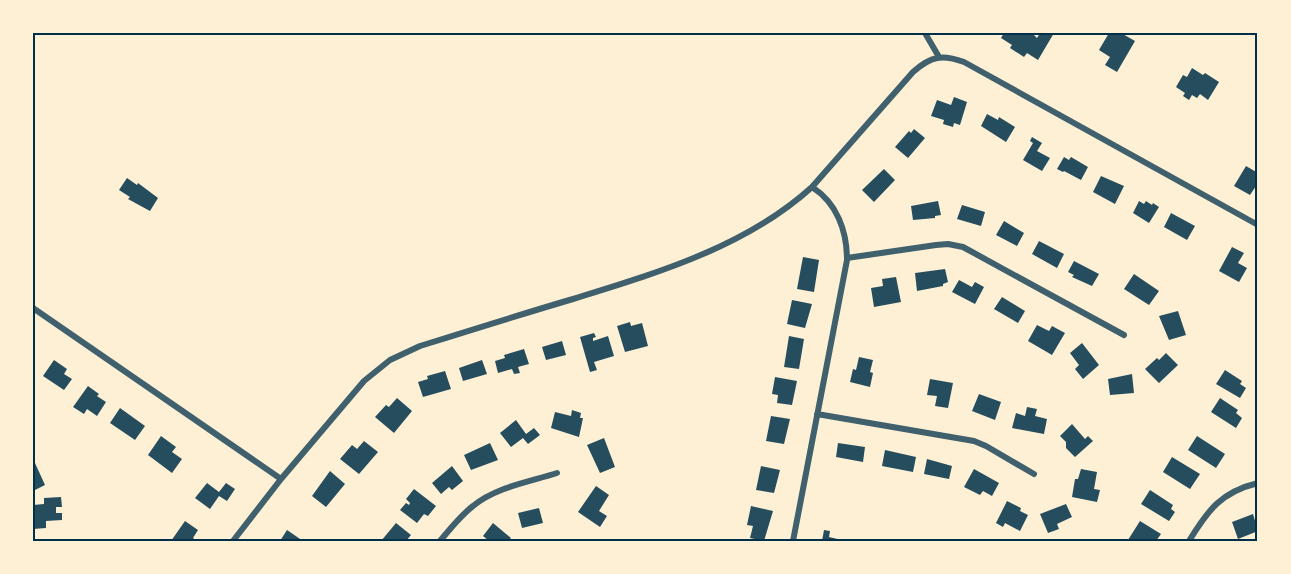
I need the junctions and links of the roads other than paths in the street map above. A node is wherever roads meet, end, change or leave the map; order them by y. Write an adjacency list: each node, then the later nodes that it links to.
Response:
1 (925, 33): 2 (street)
2 (939, 57): 3 (street); 4 (street)
3 (812, 187): 5 (street); 11 (street)
4 (1258, 225)
5 (847, 258): 7 (street); 8 (street)
6 (33, 308): 11 (street)
7 (1124, 335)
8 (817, 414): 10 (street); 15 (street)
9 (557, 473): 14 (street)
10 (1034, 474)
11 (281, 479): 13 (street)
12 (1258, 483): 16 (street)
13 (233, 541)
14 (440, 541)
15 (793, 541)
16 (1189, 541)

